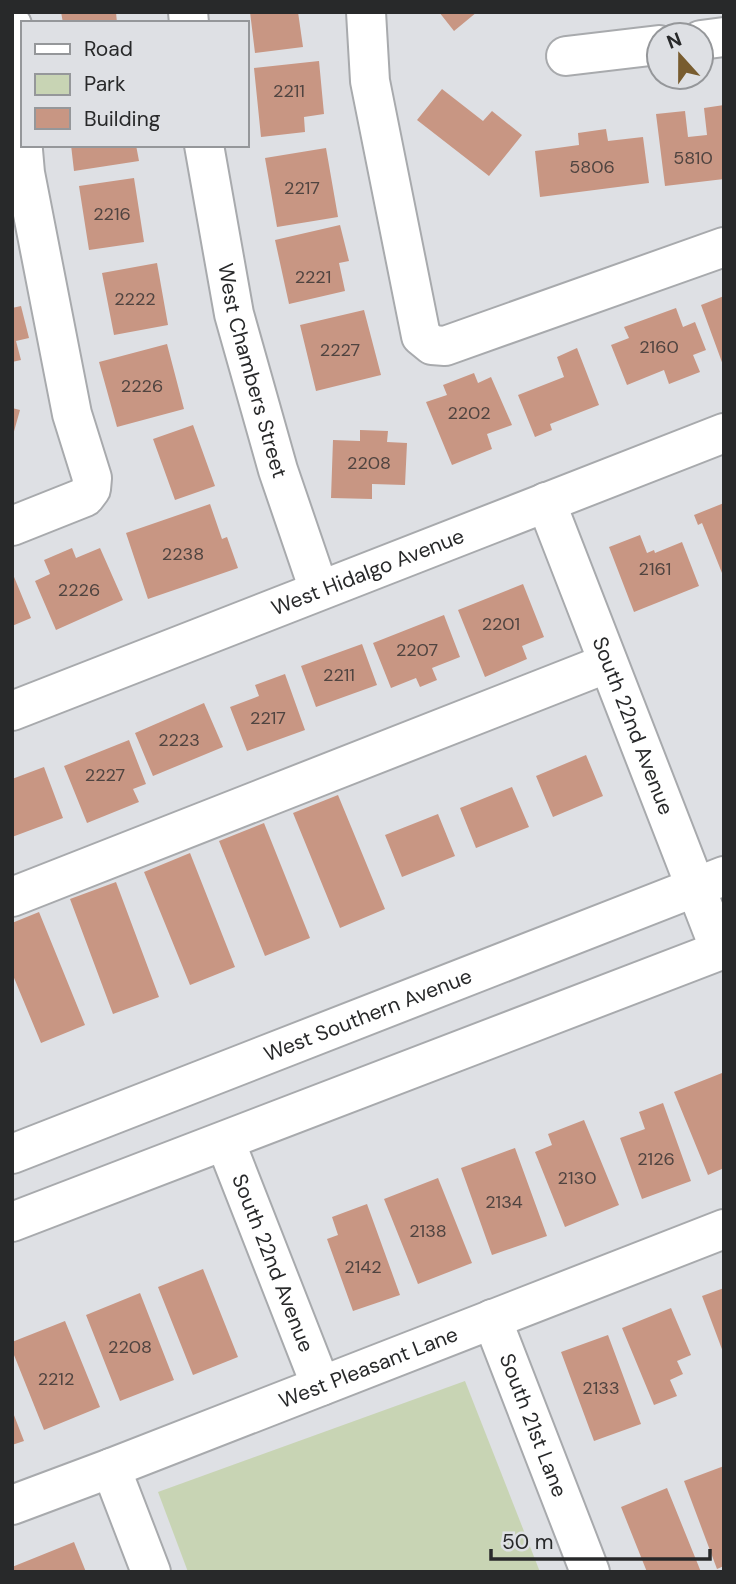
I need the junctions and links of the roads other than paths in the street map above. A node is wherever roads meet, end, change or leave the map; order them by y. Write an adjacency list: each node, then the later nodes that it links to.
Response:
1 (366, 12): 8 (street)
2 (12, 25): 5 (street)
3 (645, 47): 4 (street)
4 (566, 56)
5 (21, 127)
6 (23, 147): 11 (street)
7 (204, 147): 12 (street, West Chambers Street)
8 (724, 247)
9 (724, 433): 10 (street, West Hidalgo Avenue)
10 (546, 502): 12 (street, West Hidalgo Avenue); 13 (street, South 22nd Avenue)
11 (12, 526)
12 (319, 590): 14 (street, West Hidalgo Avenue)
13 (608, 663): 15 (street, South 22nd Avenue); 16 (street)
14 (12, 711)
15 (710, 881): 17 (street, South 22nd Avenue); 19 (street, West Southern Avenue)
16 (12, 897)
17 (722, 949): 18 (street)
18 (225, 1141): 20 (street); 23 (street, South 22nd Avenue)
19 (12, 1154)
20 (12, 1222)
21 (724, 1229): 22 (street, West Pleasant Lane)
22 (492, 1319): 23 (street, West Pleasant Lane); 27 (street, South 21st Lane)
23 (321, 1386): 24 (street, West Pleasant Lane)
24 (111, 1468): 25 (street, West Pleasant Lane); 26 (street)
25 (12, 1505)
26 (151, 1572)
27 (590, 1572)

